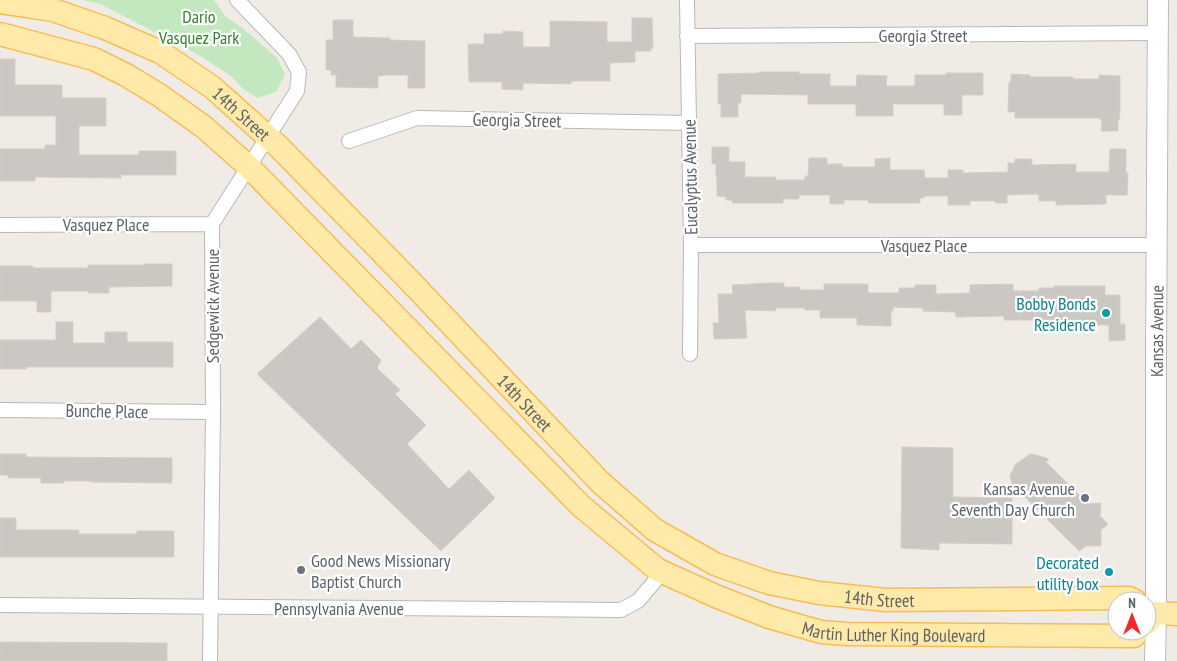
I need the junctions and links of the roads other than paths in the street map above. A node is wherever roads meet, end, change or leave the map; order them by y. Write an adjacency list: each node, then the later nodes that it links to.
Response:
1 (237, 0): 9 (street, Sedgewick Avenue)
2 (687, 0): 7 (street, Eucalyptus Avenue)
3 (1158, 0): 5 (street, Kansas Avenue)
4 (0, 2): 9 (main road, 14th Street)
5 (1158, 33): 7 (street, Georgia Street); 15 (street, Kansas Avenue)
6 (0, 34): 11 (main road, 14th Street)
7 (687, 36): 8 (street, Eucalyptus Avenue)
8 (689, 124): 10 (street, Georgia Street); 14 (street, Eucalyptus Avenue)
9 (267, 136): 11 (street, Sedgewick Avenue); 21 (main road, 14th Street)
10 (349, 141)
11 (249, 167): 12 (street, Sedgewick Avenue); 19 (main road, 14th Street)
12 (212, 224): 13 (street, Vasquez Place); 18 (street, Sedgewick Avenue)
13 (0, 225)
14 (691, 245): 15 (street, Vasquez Place); 16 (street, Eucalyptus Avenue)
15 (1157, 245): 20 (street, Kansas Avenue)
16 (690, 354)
17 (0, 410): 18 (street, Bunche Place)
18 (213, 412): 23 (street, Sedgewick Avenue)
19 (658, 570): 23 (street, Pennsylvania Avenue); 24 (main road, Martin Luther King Boulevard)
20 (1157, 591)
21 (1107, 598)
22 (0, 605): 23 (street, Pennsylvania Avenue)
23 (210, 607): 26 (street, Sedgewick Avenue)
24 (1107, 636)
25 (1156, 641): 27 (street, Kansas Avenue)
26 (210, 661)
27 (1155, 661)

